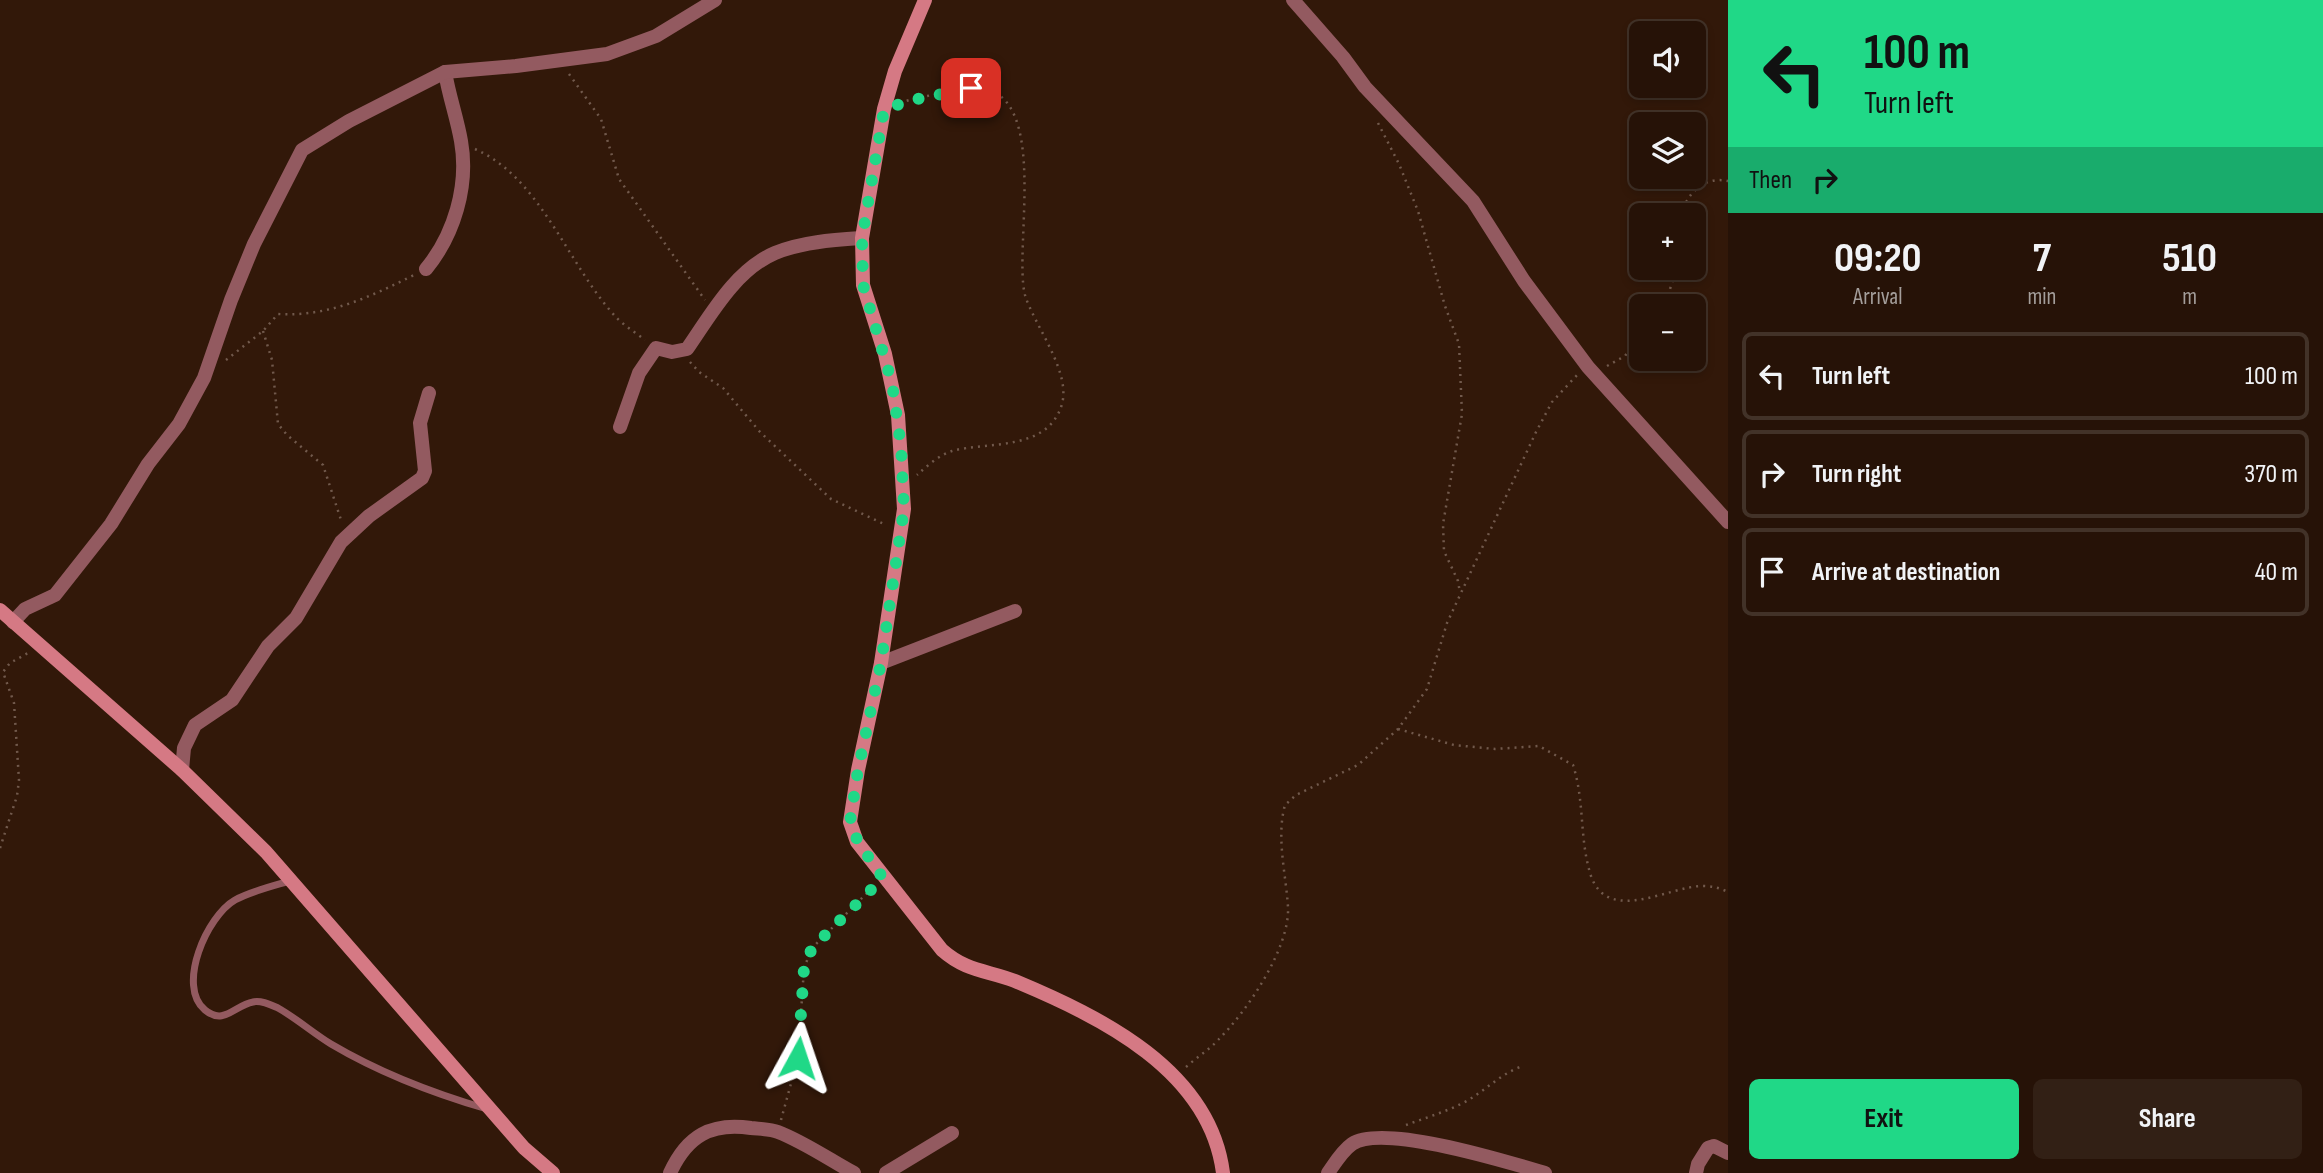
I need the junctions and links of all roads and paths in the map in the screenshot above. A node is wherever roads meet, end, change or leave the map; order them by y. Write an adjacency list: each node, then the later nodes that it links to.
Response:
1 (715, 0): 4 (street)
2 (925, 0): 6 (street)
3 (1293, 0): 18 (street)
4 (559, 60): 5 (street); 13 (path)
5 (445, 72): 8 (street); 19 (street)
6 (884, 110): 11 (street); 22 (path)
7 (1375, 115): 26 (path)
8 (461, 143): 12 (street); 15 (path)
9 (1728, 181): 10 (path)
10 (1686, 203)
11 (862, 238): 13 (street); 22 (street)
12 (426, 269): 14 (path)
13 (714, 311): 16 (street)
14 (263, 331): 19 (path); 25 (path)
15 (656, 348): 16 (street); 21 (street)
16 (687, 349): 24 (path)
17 (1629, 350): 18 (path)
18 (1588, 367): 23 (street); 26 (path)
19 (204, 377): 29 (street)
20 (429, 393): 25 (street)
21 (620, 427)
22 (902, 483): 24 (street)
23 (1728, 522)
24 (901, 533): 31 (street)
25 (346, 537): 33 (street)
26 (1460, 593): 32 (path)
27 (0, 610): 29 (street)
28 (1015, 611): 31 (street)
29 (13, 622): 30 (street)
30 (40, 646): 33 (street); 34 (path)
31 (881, 663): 35 (street)
32 (1398, 729): 37 (path); 39 (path)
33 (182, 770): 36 (street)
34 (0, 848)
35 (883, 878): 39 (street); 41 (path)
36 (291, 881): 40 (street); 40 (lane)
37 (1728, 892)
38 (1520, 1067): 43 (path)
39 (1176, 1077): 49 (street)
40 (491, 1110): 45 (street)
41 (777, 1131): 46 (street); 47 (street)
42 (952, 1133): 48 (street)
43 (1388, 1137): 50 (street); 51 (street)
44 (1728, 1153): 52 (street)
45 (553, 1173)
46 (670, 1173)
47 (854, 1173)
48 (886, 1173)
49 (1223, 1173)
50 (1328, 1173)
51 (1545, 1173)
52 (1696, 1173)

